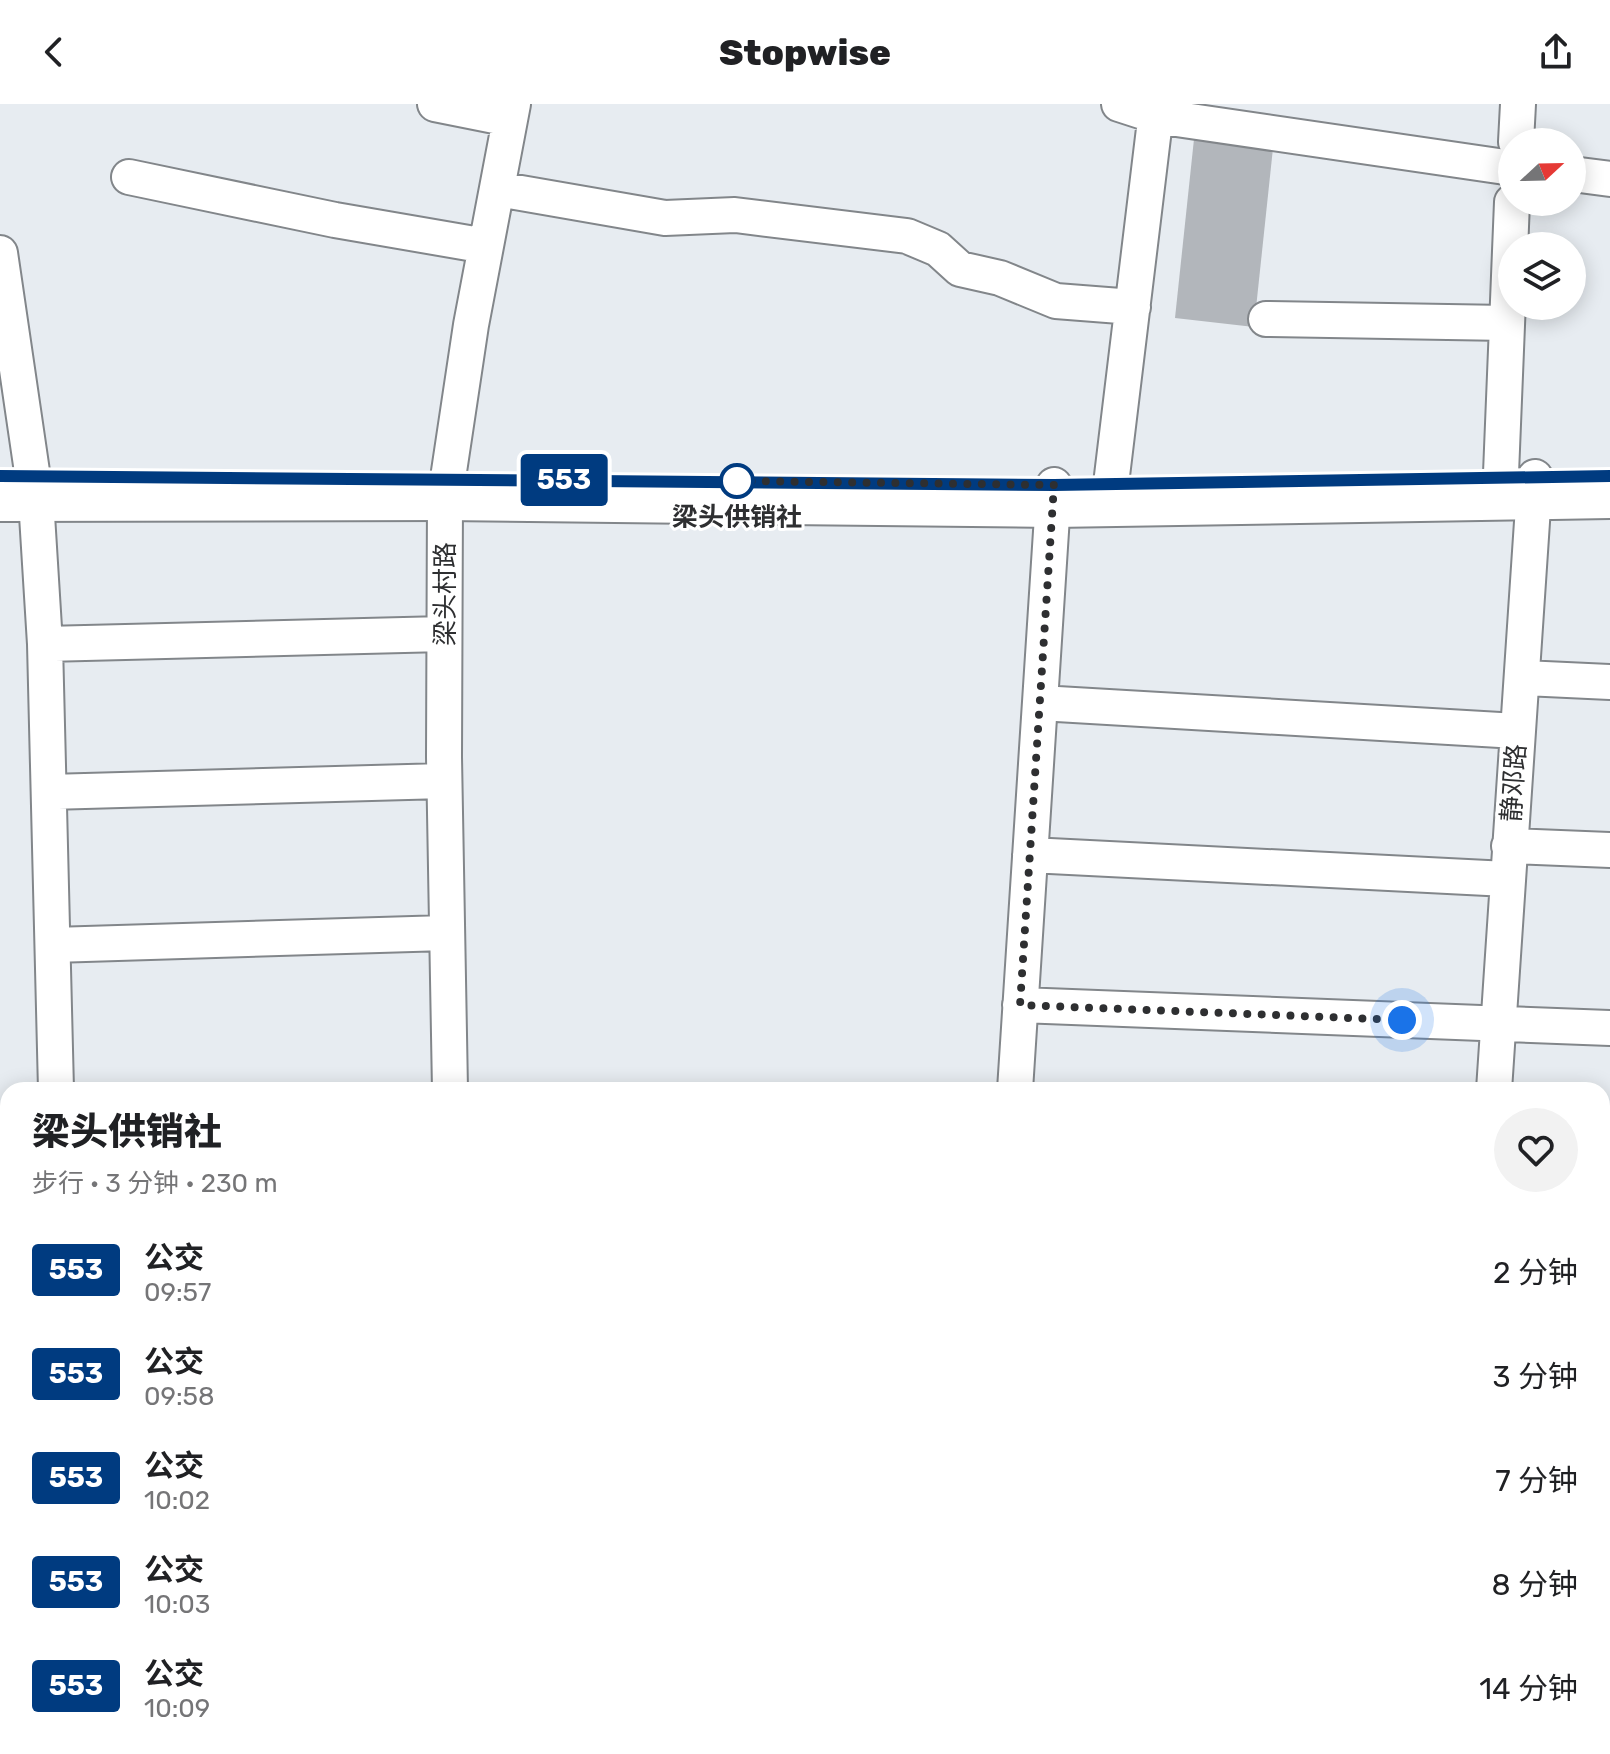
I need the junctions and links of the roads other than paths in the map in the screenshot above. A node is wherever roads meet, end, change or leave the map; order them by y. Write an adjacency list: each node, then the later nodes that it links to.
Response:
1 (435, 104): 5 (street)
2 (1119, 104): 4 (street)
3 (1518, 104): 6 (street)
4 (1157, 110): 7 (street); 15 (street)
5 (512, 112): 11 (street, 梁头村路)
6 (1517, 128)
7 (1498, 166)
8 (1586, 176): 10 (street)
9 (129, 177): 13 (street)
10 (1610, 179)
11 (498, 189): 13 (street, 梁头村路); 15 (street)
12 (1511, 216): 17 (street, 静邓路)
13 (486, 246): 20 (street, 梁头村路)
14 (0, 253): 19 (street)
15 (1133, 307): 22 (street)
16 (1266, 319): 17 (street)
17 (1507, 323): 21 (street, 静邓路)
18 (1610, 476): 21 (main road)
19 (17, 488): 20 (main road); 26 (street)
20 (447, 488): 23 (main road); 25 (street, 梁头村路)
21 (1517, 488): 22 (main road); 24 (main road); 27 (street, 静邓路)
22 (1112, 494): 23 (main road)
23 (1054, 495): 29 (street)
24 (1610, 496)
25 (444, 634): 26 (street); 31 (street, 梁头村路)
26 (45, 644): 32 (street)
27 (1522, 678): 28 (street); 30 (street, 静邓路)
28 (1610, 682)
29 (1040, 703): 30 (street); 34 (street)
30 (1517, 731): 35 (street, 静邓路)
31 (444, 781): 32 (street); 36 (street, 梁头村路)
32 (49, 792): 37 (street)
33 (1610, 850): 35 (street)
34 (1030, 855): 35 (street); 38 (street)
35 (1508, 862): 39 (street, 静邓路)
36 (446, 933): 37 (street); 42 (street, 梁头村路)
37 (53, 945): 41 (street)
38 (1020, 1005): 39 (street); 43 (street)
39 (1498, 1023): 40 (street); 44 (street, 静邓路)
40 (1610, 1028)
41 (56, 1082)
42 (450, 1082)
43 (1015, 1082)
44 (1494, 1082)

